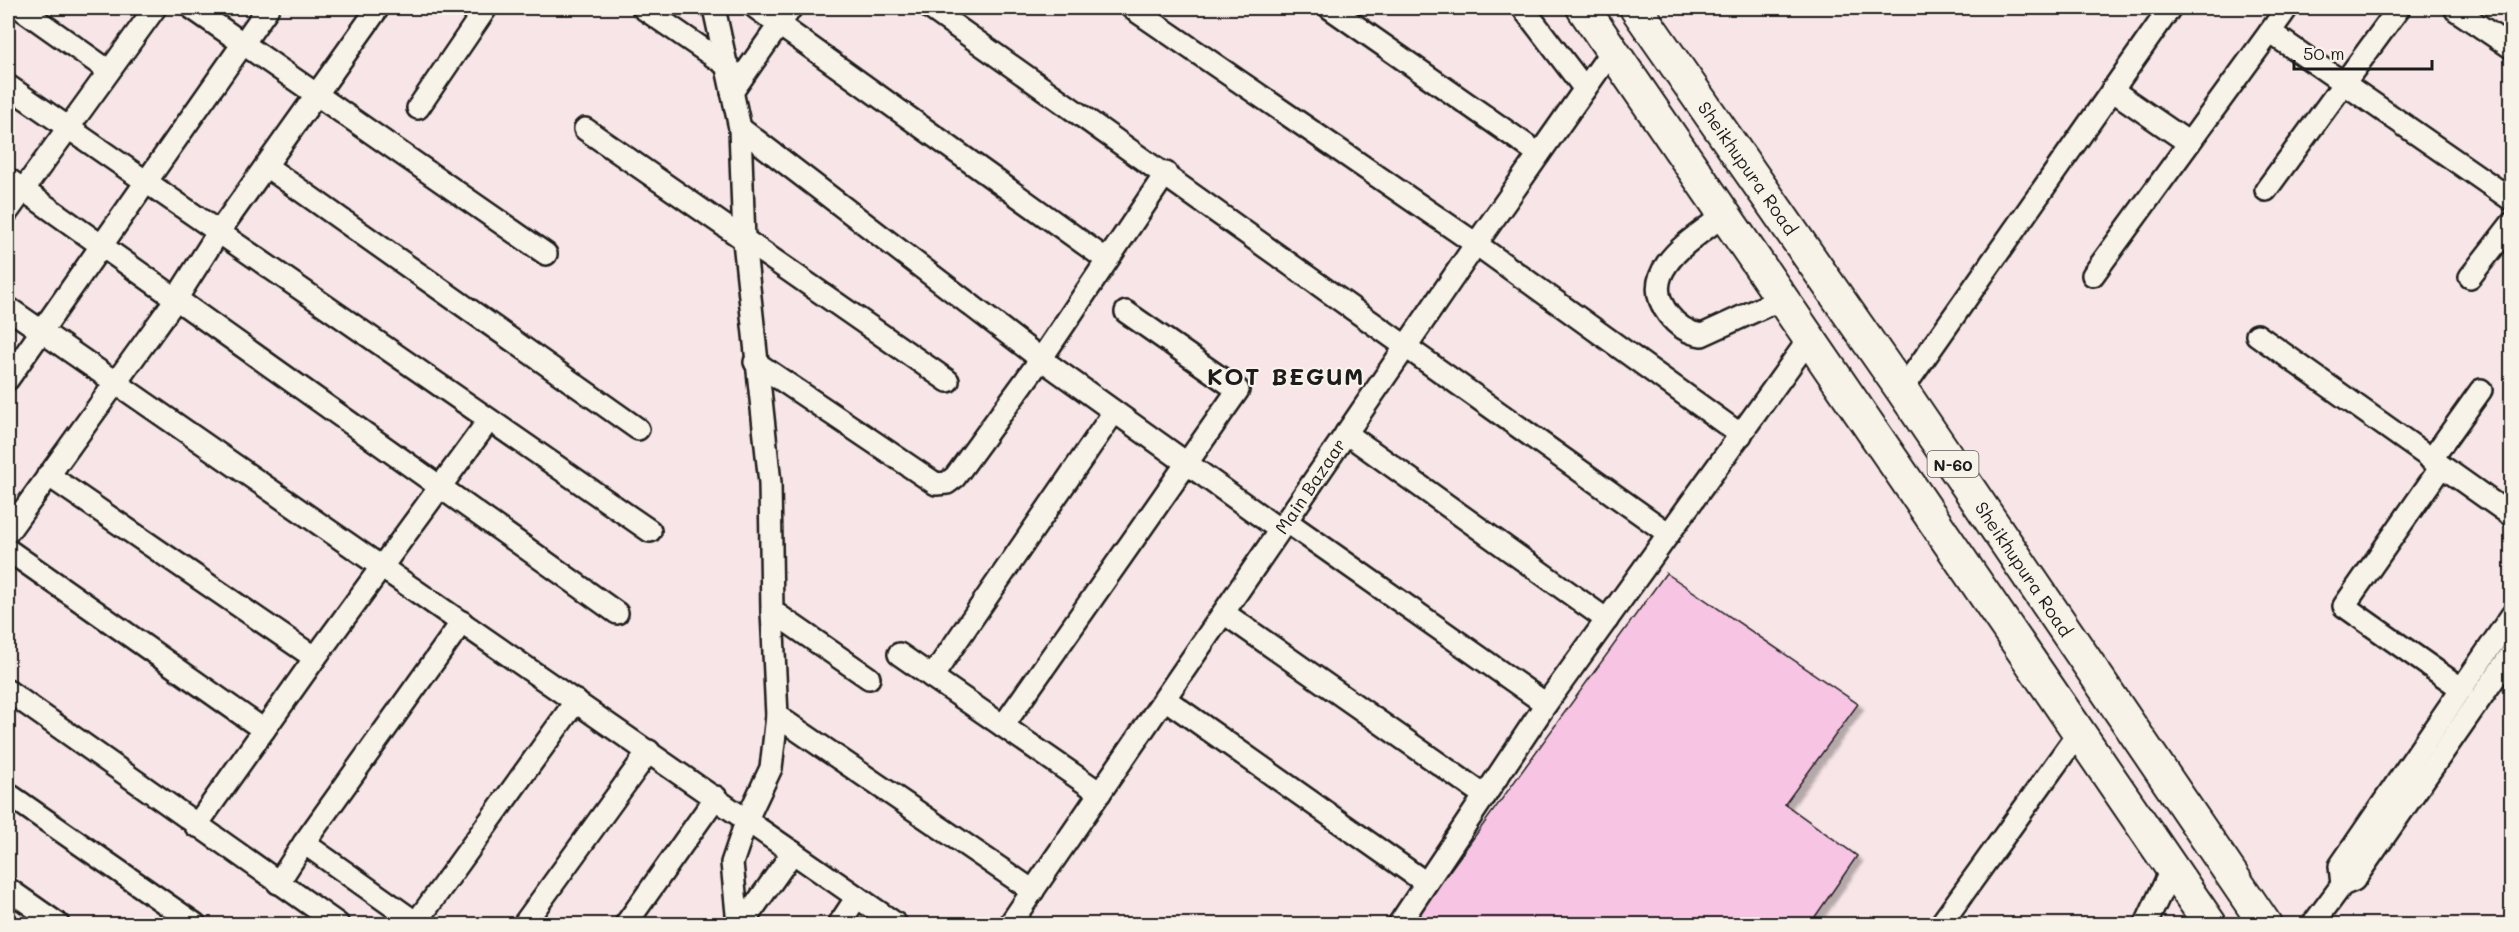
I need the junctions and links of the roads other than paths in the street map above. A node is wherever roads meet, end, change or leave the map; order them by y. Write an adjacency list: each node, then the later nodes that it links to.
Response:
1 (20, 8): 26 (street)
2 (155, 8): 26 (street)
3 (192, 8): 22 (street)
4 (268, 8): 22 (street)
5 (378, 8): 32 (street)
6 (486, 8): 33 (street)
7 (643, 8): 25 (street)
8 (714, 8): 25 (street)
9 (756, 8): 20 (street)
10 (930, 8): 40 (street)
11 (1132, 8): 50 (street)
12 (1330, 8): 38 (street)
13 (1523, 8): 29 (street)
14 (1583, 8): 24 (highway, N-60)
15 (1636, 8): 69 (highway, Sheikhupura Road / N-60)
16 (2170, 8): 30 (street)
17 (2287, 8): 21 (street)
18 (2399, 8): 27 (street)
19 (2456, 10): 23 (street)
20 (785, 16): 31 (street); 53 (street)
21 (2270, 32): 27 (street); 37 (street)
22 (243, 43): 32 (street); 41 (street)
23 (2511, 48)
24 (1613, 49): 29 (street, Main Bazaar); 46 (highway, N-60)
25 (729, 67): 31 (street)
26 (109, 71): 34 (street)
27 (2343, 84): 43 (street); 44 (street)
28 (8, 86): 34 (street)
29 (1585, 89): 38 (street, Main Bazaar)
30 (2112, 90): 37 (street); 69 (street)
31 (732, 92): 35 (street)
32 (317, 94): 39 (street); 52 (street)
33 (418, 108)
34 (68, 128): 41 (street); 42 (street)
35 (740, 128): 49 (street); 64 (street)
36 (585, 129): 49 (street)
37 (2189, 143): 54 (street)
38 (1539, 154): 50 (street, Main Bazaar)
39 (266, 166): 48 (street); 73 (street)
40 (1166, 173): 53 (street); 63 (street)
41 (145, 182): 48 (street); 51 (street)
42 (15, 184): 45 (street); 51 (street)
43 (2266, 190)
44 (2511, 200)
45 (8, 211)
46 (1725, 214): 56 (highway, N-60); 56 (street)
47 (2511, 223): 55 (street)
48 (219, 232): 57 (street); 72 (street)
49 (744, 241): 65 (street); 68 (street)
50 (1476, 244): 63 (street, Main Bazaar); 75 (street)
51 (101, 245): 57 (street); 60 (street)
52 (546, 254)
53 (1107, 260): 64 (street)
54 (2093, 275)
55 (2470, 277)
56 (1783, 298): 62 (highway, N-60)
57 (176, 299): 67 (street); 79 (street)
58 (8, 308): 60 (street)
59 (1126, 312): 76 (street)
60 (41, 331): 66 (street); 67 (street)
61 (2257, 335): 77 (street)
62 (1810, 338): 75 (street); 106 (highway, N-60)
63 (1404, 348): 74 (street, Main Bazaar); 84 (street)
64 (1041, 359): 65 (street); 71 (street)
65 (755, 362): 87 (street)
66 (8, 379)
67 (114, 381): 78 (street); 86 (street)
68 (948, 381)
69 (1902, 390): 137 (highway, Sheikhupura Road / N-60)
70 (2481, 390): 77 (street)
71 (1114, 412): 76 (street); 96 (street)
72 (489, 420): 79 (street); 82 (street)
73 (638, 429)
74 (1347, 433): 81 (street, Main Bazaar); 91 (street)
75 (1741, 435): 84 (street)
76 (1187, 464): 81 (street); 104 (street)
77 (2436, 464): 80 (street); 98 (street)
78 (48, 475): 83 (street); 95 (street)
79 (440, 487): 86 (street); 89 (street)
80 (2511, 516)
81 (1283, 526): 88 (street, Main Bazaar); 102 (street)
82 (650, 531)
83 (8, 532)
84 (1669, 534): 91 (street)
85 (8, 550): 105 (street)
86 (382, 567): 92 (street); 95 (street)
87 (772, 611): 97 (street); 103 (street)
88 (1224, 613): 100 (street, Main Bazaar); 111 (street)
89 (617, 614)
90 (2511, 615): 94 (street)
91 (1607, 620): 102 (street)
92 (462, 622): 101 (street); 115 (street)
93 (899, 654): 96 (street)
94 (2501, 656): 98 (street); 108 (street)
95 (315, 658): 105 (street)
96 (932, 677): 104 (street)
97 (869, 678)
98 (2462, 689): 108 (street)
99 (8, 691): 114 (street)
100 (1165, 699): 109 (street, Main Bazaar); 119 (street)
101 (576, 701): 107 (street); 126 (street)
102 (1546, 705): 111 (street)
103 (777, 716): 113 (street); 121 (street)
104 (1003, 726): 109 (street)
105 (264, 730): 114 (street)
106 (2079, 732): 117 (highway, N-60); 134 (street)
107 (649, 751): 112 (street); 127 (street)
108 (2425, 760): 138 (street)
109 (1100, 793): 121 (street, Main Bazaar)
110 (8, 794): 124 (street)
111 (1485, 796): 119 (street)
112 (716, 797): 113 (street); 128 (street)
113 (747, 819): 116 (street); 129 (street)
114 (196, 826): 118 (street)
115 (304, 843): 118 (street); 126 (street)
116 (793, 852): 122 (street); 129 (street)
117 (2172, 868): 135 (street); 136 (highway, N-60)
118 (278, 883): 125 (street)
119 (1426, 883): 133 (street)
120 (8, 889): 123 (street)
121 (1033, 891): 132 (street, Main Bazaar)
122 (857, 897): 130 (street); 131 (street)
123 (58, 924)
124 (195, 924)
125 (338, 924)
126 (417, 924)
127 (524, 924)
128 (626, 924)
129 (740, 924)
130 (839, 924)
131 (896, 924)
132 (1010, 924)
133 (1399, 924)
134 (1941, 924)
135 (2153, 924)
136 (2210, 924)
137 (2265, 924)
138 (2313, 924)

